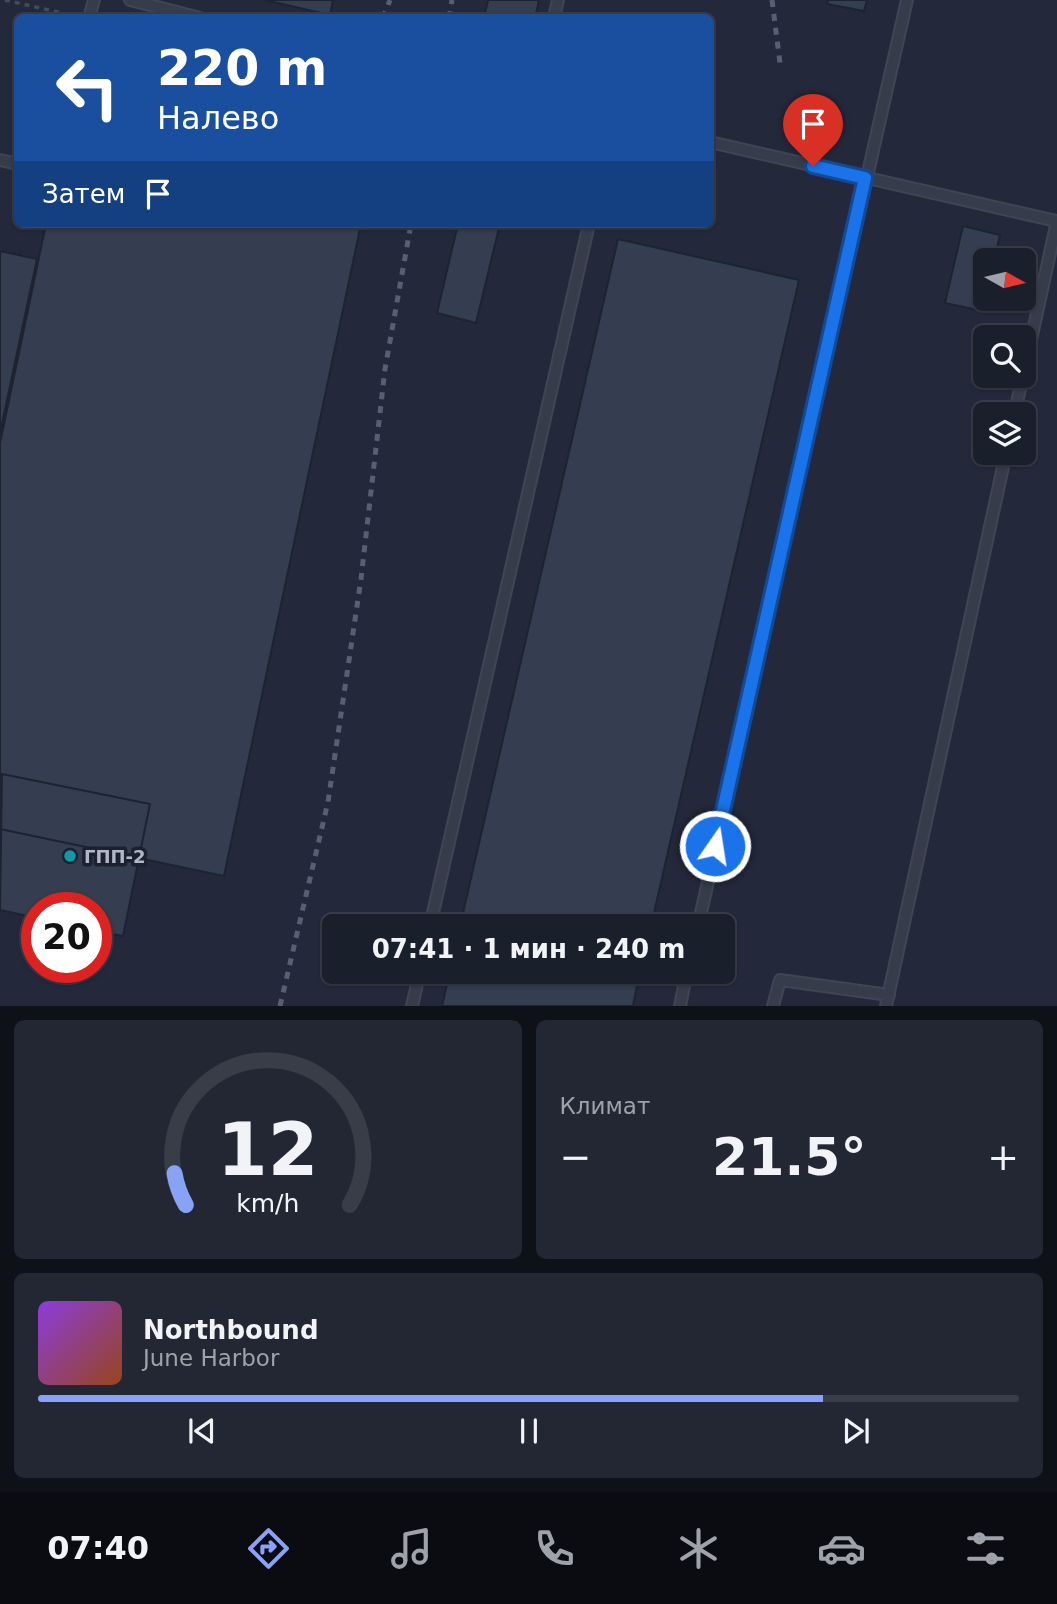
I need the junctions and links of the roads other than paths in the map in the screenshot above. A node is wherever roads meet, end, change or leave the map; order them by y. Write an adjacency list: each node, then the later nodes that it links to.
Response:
1 (130, 0): 3 (lane)
2 (907, 0): 5 (lane)
3 (184, 14)
4 (714, 143): 5 (lane)
5 (865, 178): 6 (lane); 11 (lane)
6 (1057, 221): 8 (lane)
7 (588, 228): 10 (lane)
8 (1034, 325)
9 (1003, 465): 14 (lane)
10 (433, 914)
11 (701, 914)
12 (417, 984): 15 (lane)
13 (684, 984): 16 (lane)
14 (887, 1000): 17 (lane)
15 (412, 1006)
16 (680, 1006)
17 (773, 1006)

